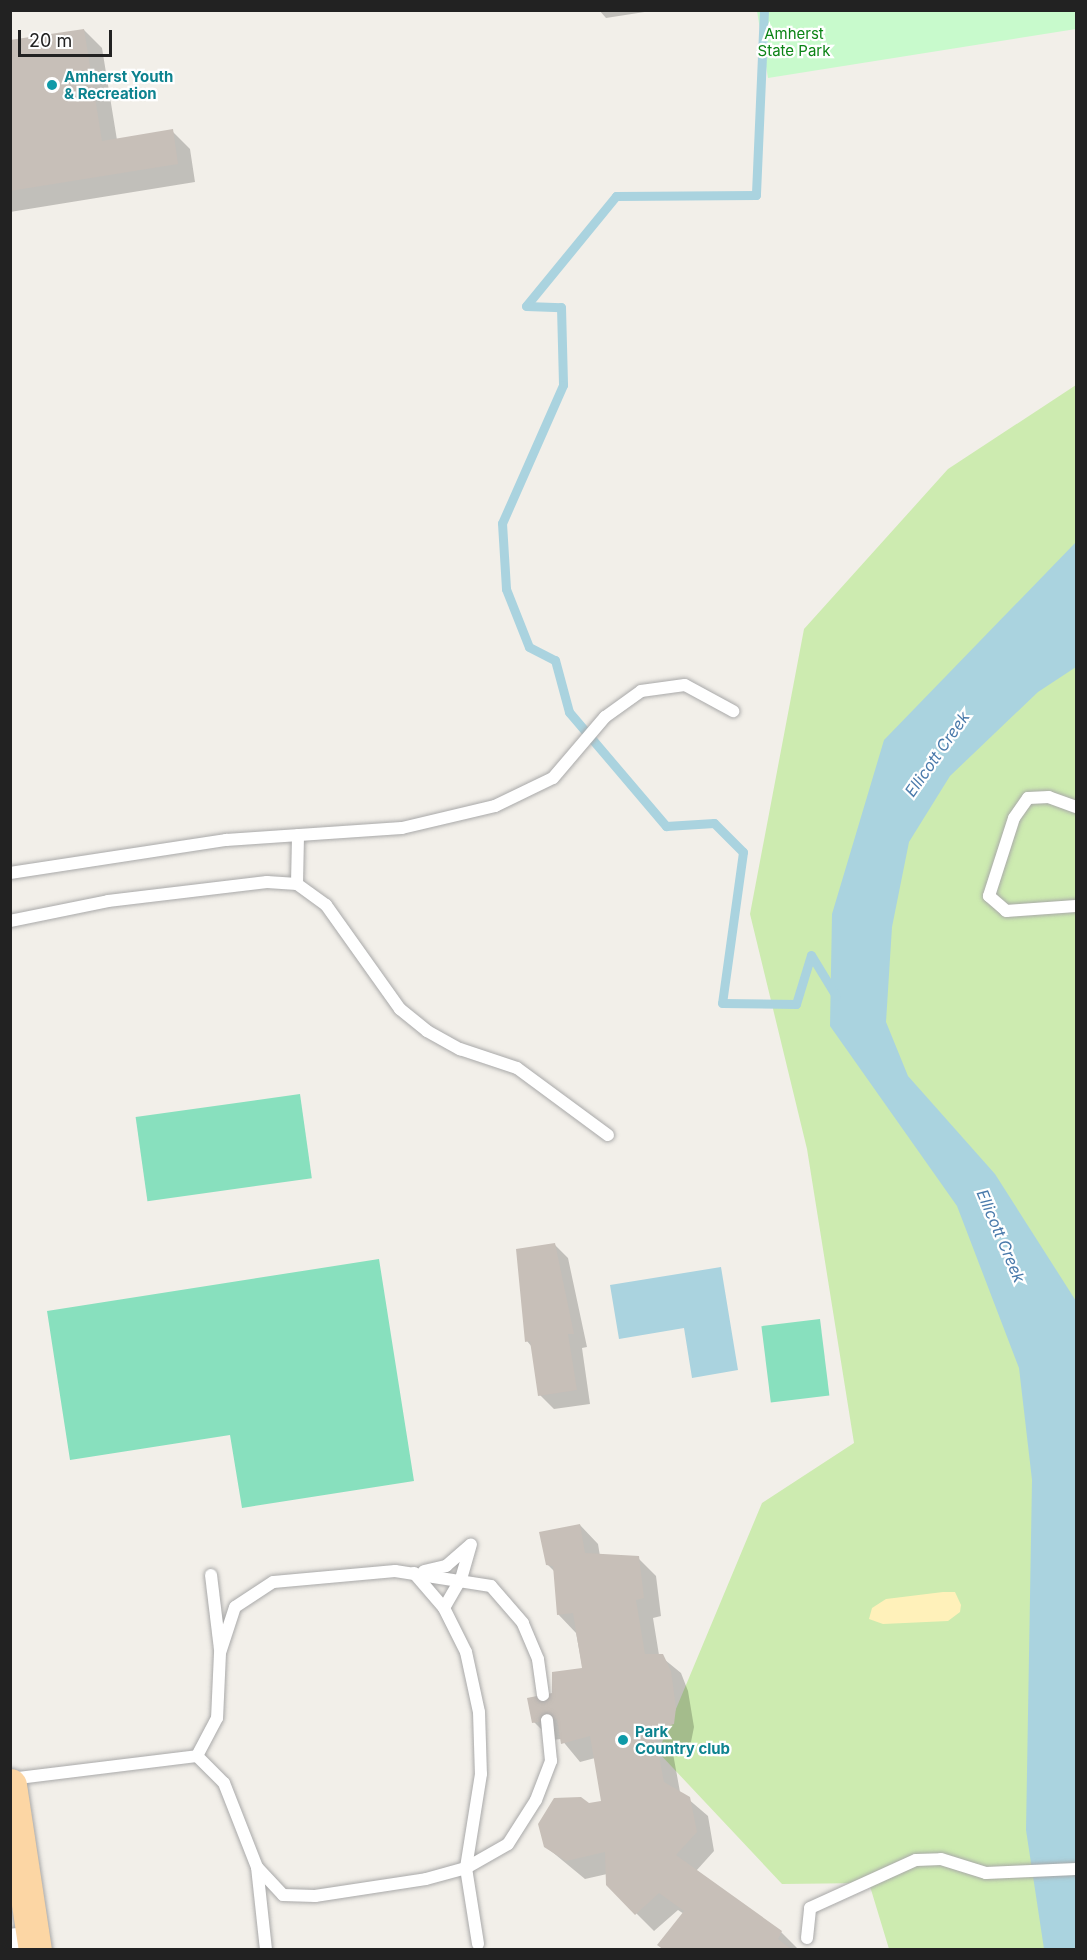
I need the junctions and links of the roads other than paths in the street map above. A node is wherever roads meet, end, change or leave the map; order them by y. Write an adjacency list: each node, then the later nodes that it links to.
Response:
1 (734, 711): 3 (lane)
2 (1077, 807): 6 (lane)
3 (298, 835): 4 (lane); 5 (lane)
4 (10, 873)
5 (297, 884): 7 (lane); 8 (lane)
6 (1077, 906)
7 (10, 921)
8 (608, 1135)
9 (414, 1573): 11 (lane); 11 (lane); 12 (lane); 13 (lane)
10 (211, 1575): 13 (lane)
11 (461, 1579): 12 (lane); 14 (lane)
12 (444, 1608): 20 (lane)
13 (220, 1653): 16 (lane)
14 (543, 1695)
15 (547, 1720): 20 (lane)
16 (197, 1756): 17 (lane); 19 (lane)
17 (10, 1779)
18 (10, 1785): 23 (main road)
19 (257, 1867): 20 (lane); 25 (lane)
20 (466, 1868): 24 (lane)
21 (1077, 1869): 22 (lane)
22 (807, 1938)
23 (26, 1944)
24 (478, 1944)
25 (266, 1950)

